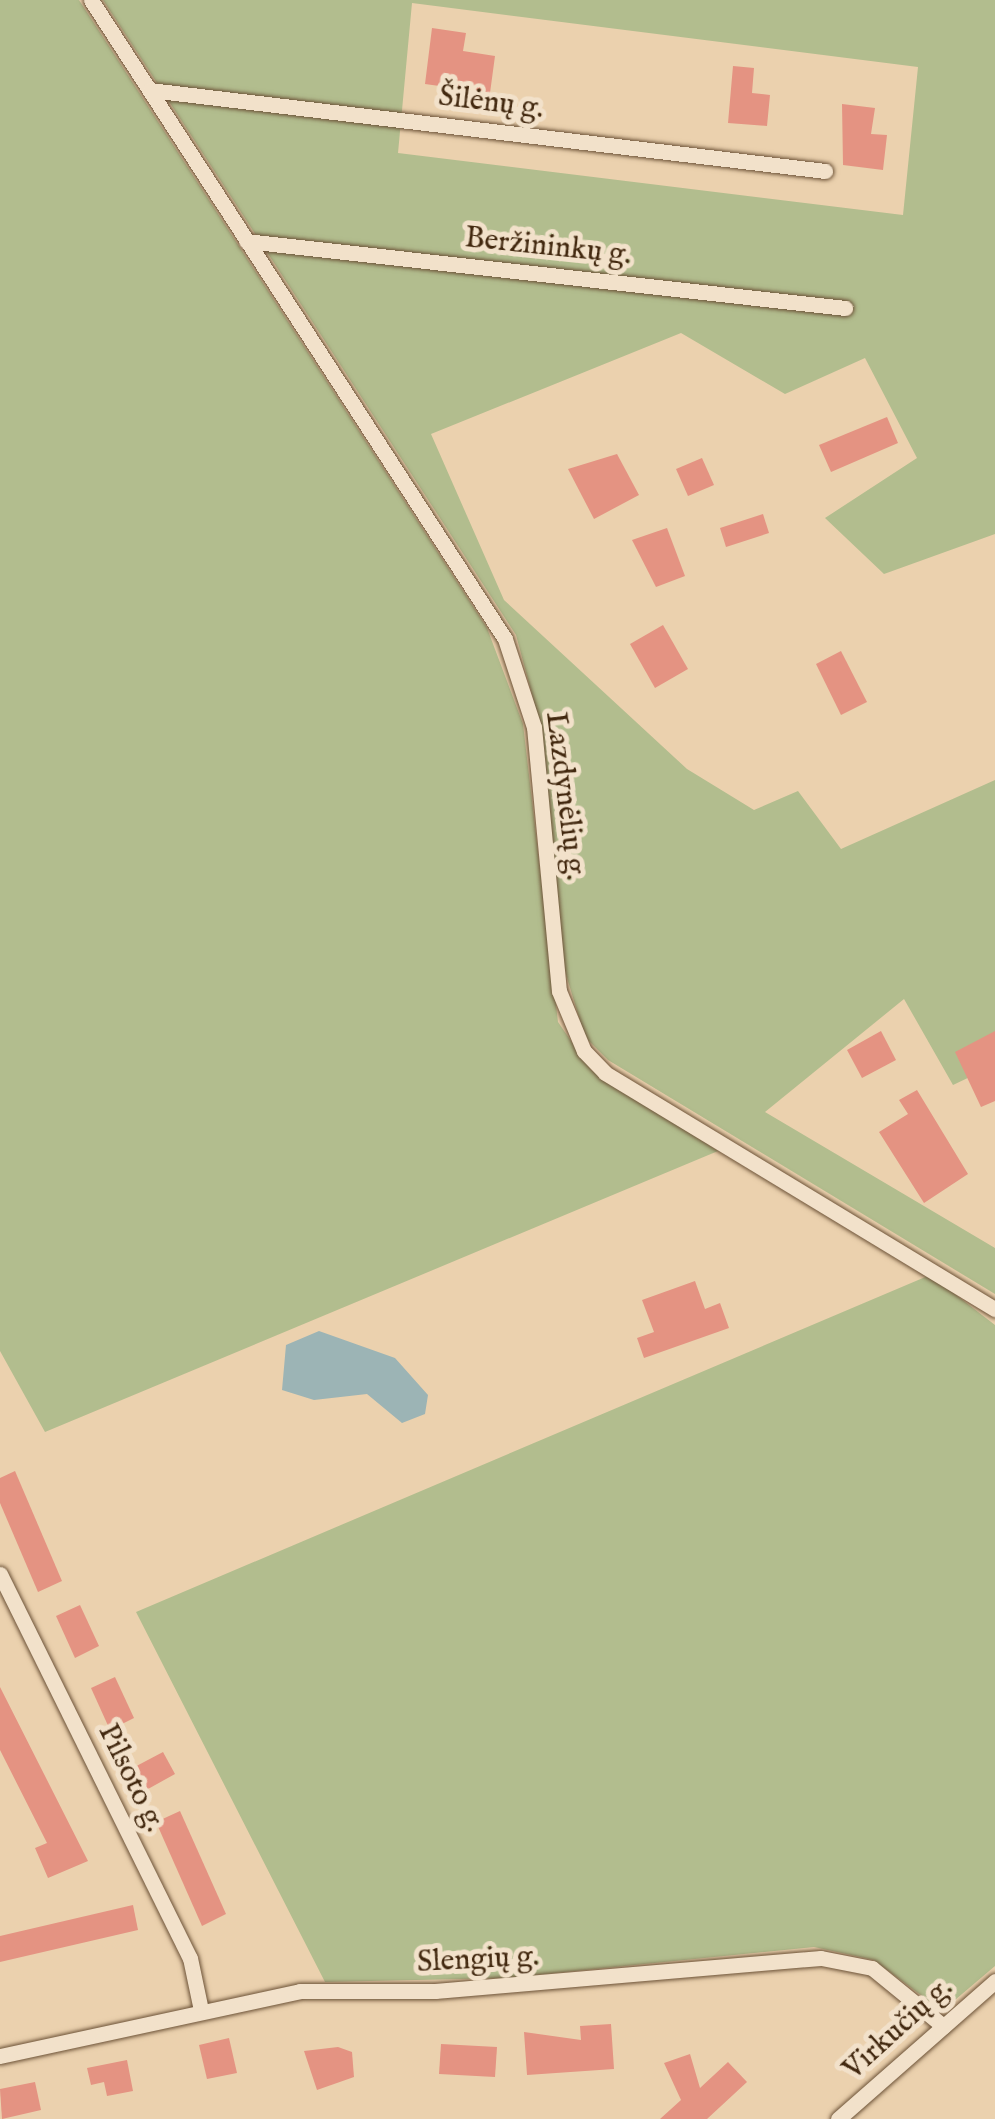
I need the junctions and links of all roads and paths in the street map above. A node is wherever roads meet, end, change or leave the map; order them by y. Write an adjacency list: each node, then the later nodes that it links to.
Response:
1 (92, 0): 2 (street, Lazdynėlių g.)
2 (150, 90): 3 (street, Šilėnų g.); 4 (street, Lazdynėlių g.)
3 (826, 171)
4 (246, 241): 5 (street, Beržininkų g.); 6 (street, Lazdynėlių g.)
5 (845, 308)
6 (995, 1309)
7 (0, 1574): 9 (street, Pilsoto g.)
8 (995, 1981): 10 (street, Virkučių g.)
9 (200, 2010): 10 (street, Slengių g.); 11 (street, Slengių g.)
10 (943, 2026): 12 (street, Virkučių g.)
11 (0, 2056)
12 (838, 2119)

